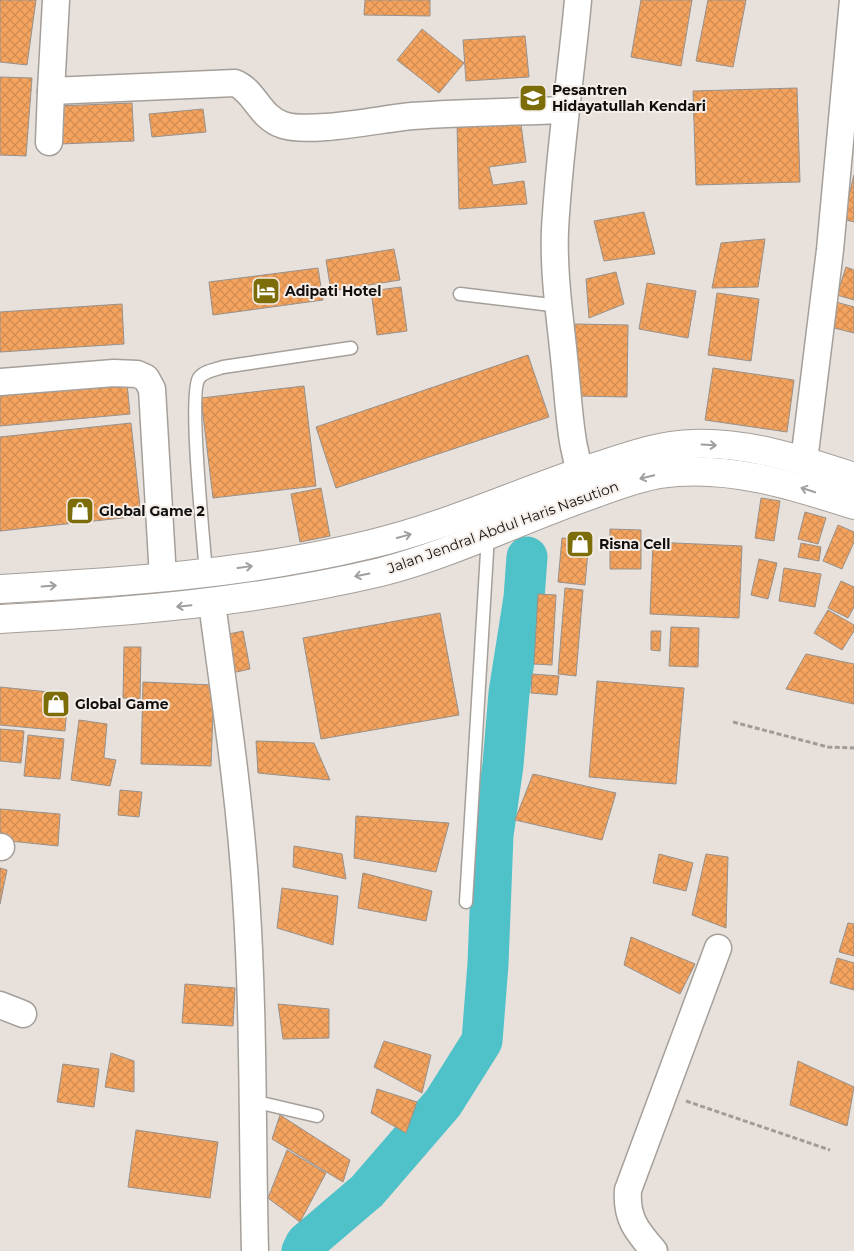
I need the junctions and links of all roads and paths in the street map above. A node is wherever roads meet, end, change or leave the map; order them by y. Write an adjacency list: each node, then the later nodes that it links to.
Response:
1 (56, 0): 4 (street)
2 (578, 0): 5 (street)
3 (853, 0): 11 (street)
4 (50, 91): 5 (street); 6 (street)
5 (565, 110): 8 (street)
6 (49, 142)
7 (460, 294): 8 (lane)
8 (560, 306): 13 (street)
9 (351, 348): 16 (lane)
10 (0, 382): 17 (street)
11 (804, 461): 12 (highway, Jalan Jendral Abdul Haris Nasution); 13 (highway, Jalan Jendral Abdul Haris Nasution, one-way to 11)
12 (854, 477)
13 (584, 484): 14 (highway, Jalan Jendral Abdul Haris Nasution, one-way to 13); 15 (highway, Jalan Jendral Abdul Haris Nasution); 16 (highway, Jalan Jendral Abdul Haris Nasution, one-way to 13)
14 (854, 506)
15 (488, 535): 19 (highway, Jalan Jendral Abdul Haris Nasution, one-way to 19); 23 (lane)
16 (206, 573): 17 (highway, Jalan Jendral Abdul Haris Nasution)
17 (162, 578): 18 (highway, Jalan Jendral Abdul Haris Nasution, one-way to 17)
18 (9, 589): 20 (highway)
19 (212, 603): 20 (highway, Jalan Jendral Abdul Haris Nasution, one-way to 20); 26 (street)
20 (9, 619)
21 (733, 722): 22 (path)
22 (854, 748)
23 (466, 902)
24 (718, 948): 25 (street)
25 (664, 1094): 28 (path); 30 (street)
26 (253, 1101): 27 (lane); 29 (street)
27 (317, 1116)
28 (830, 1150)
29 (255, 1251)
30 (654, 1251)

